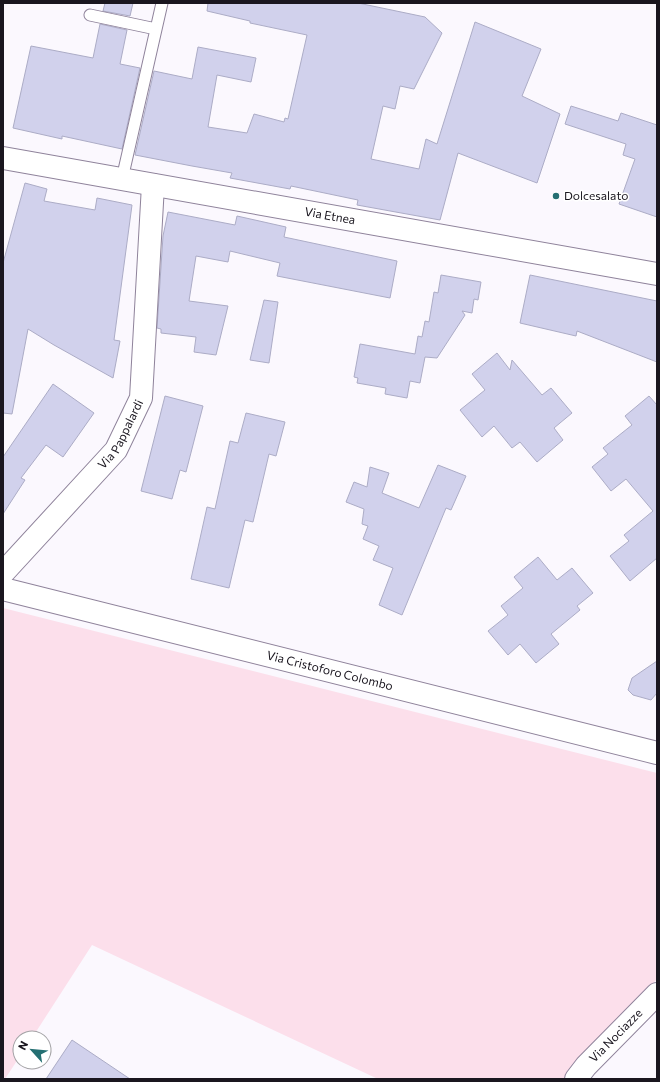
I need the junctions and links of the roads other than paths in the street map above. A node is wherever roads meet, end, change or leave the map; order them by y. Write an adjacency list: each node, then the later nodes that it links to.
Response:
1 (162, 3): 3 (lane)
2 (90, 14): 3 (lane)
3 (156, 29): 5 (lane)
4 (3, 158): 5 (street, Via Etnea)
5 (122, 179): 6 (street, Via Etnea)
6 (153, 184): 7 (street, Via Etnea); 8 (street, Via Pappalardi)
7 (657, 274)
8 (3, 573)
9 (3, 589): 10 (street, Via Cristoforo Colombo)
10 (657, 753)
11 (657, 994): 12 (street, Via Nociazze)
12 (576, 1079)

